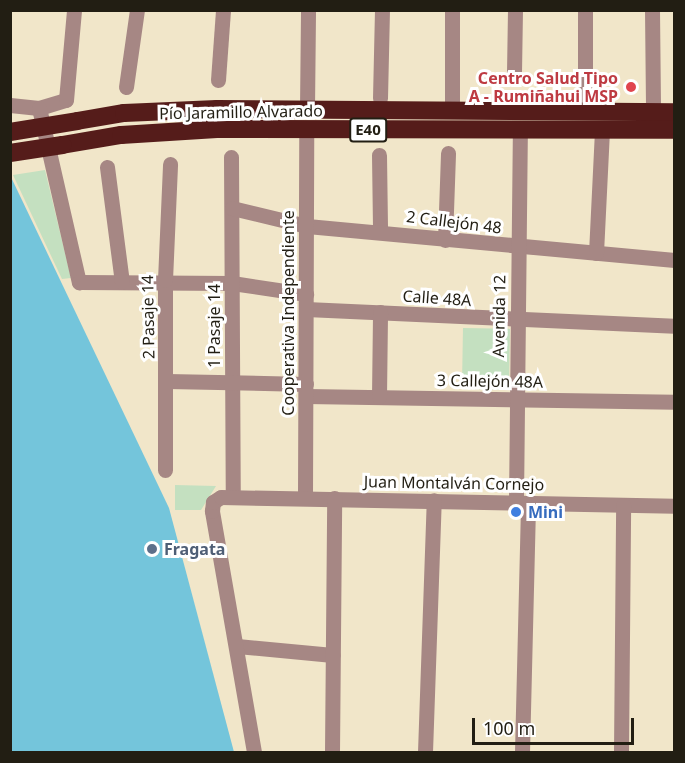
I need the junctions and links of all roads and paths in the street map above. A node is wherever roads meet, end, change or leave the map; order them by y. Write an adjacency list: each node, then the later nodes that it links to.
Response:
1 (74, 10): 15 (street)
2 (137, 10): 12 (street)
3 (223, 10): 11 (street)
4 (308, 10): 16 (street)
5 (381, 10): 13 (street)
6 (452, 10): 17 (street)
7 (515, 10): 10 (street)
8 (585, 10): 18 (street)
9 (652, 10): 19 (street)
10 (514, 73)
11 (218, 80)
12 (126, 87)
13 (380, 98)
14 (10, 105): 15 (street)
15 (39, 108): 40 (street)
16 (307, 109): 17 (highway, Pío Jaramillo Alvarado / E40); 25 (highway, Pío Jaramillo Alvarado / E40, bridge)
17 (452, 110): 18 (highway, Pío Jaramillo Alvarado / E40)
18 (585, 112): 19 (highway, Pío Jaramillo Alvarado / E40)
19 (653, 112): 20 (highway, Pío Jaramillo Alvarado / E40)
20 (675, 112)
21 (306, 129): 23 (highway, Pío Jaramillo Alvarado / E40); 26 (highway, Pío Jaramillo Alvarado / E40, bridge); 33 (street, Cooperativa Independiente)
22 (602, 129): 23 (highway, Pío Jaramillo Alvarado / E40); 24 (highway, Pío Jaramillo Alvarado / E40); 37 (street)
23 (520, 130): 36 (street, Avenida 12)
24 (675, 130)
25 (10, 132)
26 (10, 153)
27 (448, 153): 35 (street)
28 (379, 155): 34 (street)
29 (231, 157): 32 (street, 1 Pasaje 14)
30 (170, 164): 39 (street, 2 Pasaje 14)
31 (107, 167): 40 (street)
32 (232, 208): 33 (street, 2 Callejón 48); 41 (street, 1 Pasaje 14)
33 (307, 226): 34 (street, 2 Callejón 48); 42 (street, Cooperativa Independiente)
34 (380, 231): 35 (street, 2 Callejón 48)
35 (445, 240): 36 (street, 2 Callejón 48)
36 (519, 248): 37 (street, 2 Callejón 48); 45 (street, Avenida 12)
37 (596, 253): 38 (street, 2 Callejón 48)
38 (675, 260)
39 (165, 280): 40 (street); 41 (street); 47 (street, 2 Pasaje 14)
40 (122, 282)
41 (232, 283): 42 (street); 48 (street, 1 Pasaje 14)
42 (306, 294): 43 (street, Cooperativa Independiente)
43 (306, 309): 44 (street, Calle 48A); 49 (street, Cooperativa Independiente)
44 (381, 312): 45 (street, Calle 48A); 50 (street)
45 (517, 322): 46 (street, Calle 48A); 51 (street, Avenida 12)
46 (675, 326)
47 (167, 381): 48 (street, 3 Callejón 48A); 53 (street, 2 Pasaje 14)
48 (232, 383): 49 (street, 3 Callejón 48A); 54 (street, 1 Pasaje 14)
49 (306, 390): 50 (street, 3 Callejón 48A); 55 (street, Cooperativa Independiente)
50 (379, 397): 51 (street, 3 Callejón 48A)
51 (515, 399): 52 (street, 3 Callejón 48A); 58 (street, Avenida 12)
52 (675, 402)
53 (165, 470)
54 (233, 495): 55 (street, Juan Montalván Cornejo); 61 (street)
55 (305, 497): 56 (street, Juan Montalván Cornejo)
56 (334, 498): 57 (street, Juan Montalván Cornejo); 62 (street)
57 (434, 500): 58 (street, Juan Montalván Cornejo); 65 (street)
58 (522, 503): 59 (street, Juan Montalván Cornejo); 66 (street, Avenida 12)
59 (622, 505): 60 (street, Juan Montalván Cornejo); 67 (street)
60 (675, 506)
61 (237, 646): 62 (street); 63 (street)
62 (333, 655): 64 (street)
63 (254, 753)
64 (332, 753)
65 (425, 753)
66 (522, 753)
67 (621, 753)

